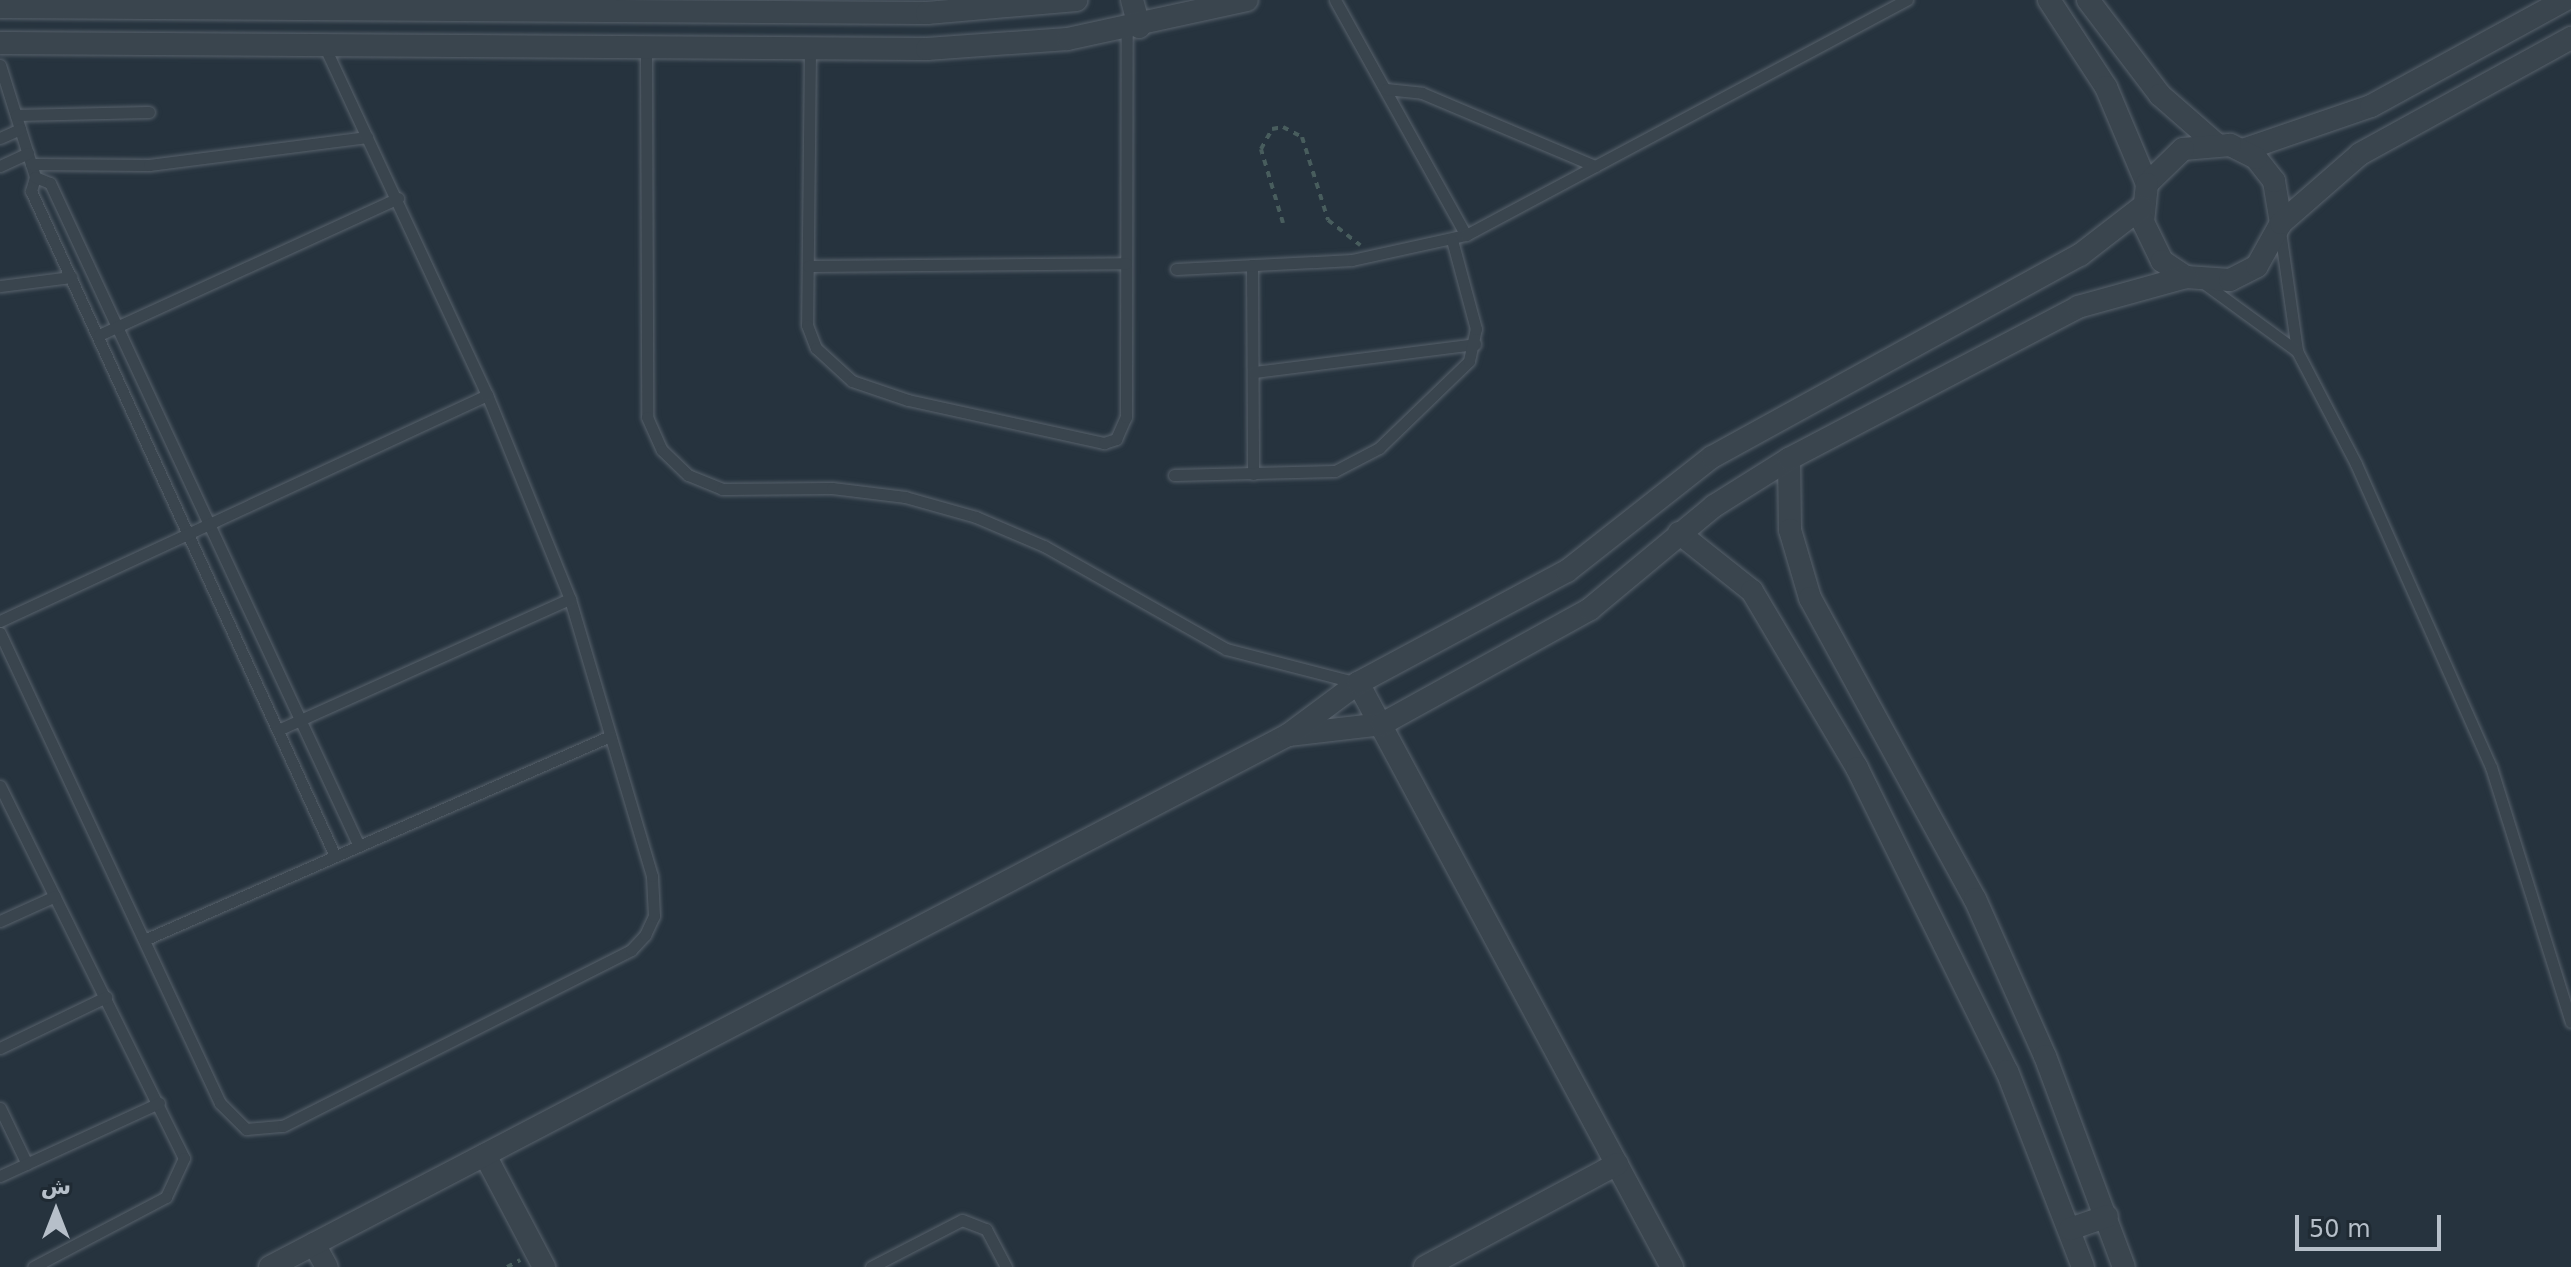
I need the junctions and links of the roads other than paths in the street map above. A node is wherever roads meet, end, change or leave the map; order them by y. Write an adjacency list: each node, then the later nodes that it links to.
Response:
1 (1076, 0): 12 (street)
2 (1132, 0): 13 (street)
3 (1247, 0): 13 (street)
4 (1335, 0): 22 (lane)
5 (1907, 0): 32 (lane)
6 (2049, 0): 34 (street)
7 (2088, 0): 28 (street)
8 (2565, 0): 29 (street)
9 (0, 7): 10 (street)
10 (309, 12): 11 (street); 16 (street)
11 (552, 12): 12 (street); 17 (street)
12 (927, 13): 20 (street)
13 (1133, 28): 20 (street); 40 (lane)
14 (2571, 38): 37 (street)
15 (0, 43): 16 (street)
16 (325, 47): 17 (street); 26 (lane)
17 (552, 47): 18 (street)
18 (646, 47): 19 (street); 62 (lane)
19 (810, 48): 20 (street); 42 (lane)
20 (927, 49)
21 (0, 65): 24 (lane)
22 (1386, 89): 32 (lane); 38 (lane)
23 (149, 112): 24 (lane)
24 (16, 115): 25 (lane)
25 (20, 129): 27 (lane); 30 (lane)
26 (367, 137): 30 (lane); 35 (lane)
27 (0, 138)
28 (2215, 143): 29 (street); 34 (street)
29 (2243, 150): 37 (street)
30 (30, 159): 31 (lane); 33 (lane)
31 (0, 166)
32 (1595, 166): 38 (lane)
33 (35, 177): 44 (lane); 47 (lane)
34 (2147, 184): 36 (street)
35 (398, 198): 47 (lane); 52 (lane)
36 (2142, 207): 45 (street); 62 (street)
37 (2281, 226): 45 (street); 50 (lane)
38 (1466, 235): 39 (lane)
39 (1452, 240): 41 (lane); 49 (lane)
40 (1126, 263): 42 (lane); 42 (lane)
41 (1252, 265): 43 (lane); 51 (lane)
42 (808, 266)
43 (1176, 269)
44 (71, 277): 46 (lane); 48 (lane)
45 (2194, 279): 50 (lane); 53 (street)
46 (0, 286)
47 (118, 327): 48 (lane); 56 (lane)
48 (99, 335): 57 (lane)
49 (1475, 344): 51 (lane); 54 (lane)
50 (2297, 351): 75 (lane)
51 (1254, 372): 54 (lane)
52 (487, 395): 56 (lane); 59 (lane)
53 (1789, 459): 58 (street); 83 (street)
54 (1253, 474): 55 (lane)
55 (1174, 475)
56 (210, 523): 57 (lane); 63 (lane)
57 (190, 532): 60 (lane); 65 (lane)
58 (1679, 533): 64 (street); 84 (street)
59 (570, 599): 63 (lane); 67 (lane)
60 (0, 621)
61 (0, 633): 73 (lane)
62 (1358, 683): 64 (street); 66 (street)
63 (299, 720): 65 (lane); 69 (lane)
64 (1382, 724): 66 (street); 81 (street)
65 (278, 730): 70 (lane)
66 (1288, 735): 79 (street)
67 (610, 736): 69 (lane); 73 (lane)
68 (1, 790): 71 (lane)
69 (359, 846): 70 (lane)
70 (335, 856): 73 (lane)
71 (55, 896): 72 (lane); 74 (lane)
72 (0, 921)
73 (144, 940)
74 (106, 997): 76 (lane); 77 (lane)
75 (2571, 1022)
76 (0, 1048)
77 (159, 1103): 80 (lane); 86 (lane)
78 (0, 1108): 80 (lane)
79 (485, 1155): 85 (street); 89 (street)
80 (27, 1164): 82 (lane)
81 (1617, 1164): 92 (street); 93 (street)
82 (0, 1176)
83 (2107, 1216): 84 (street); 95 (street)
84 (2070, 1229): 94 (street)
85 (314, 1244): 87 (street); 88 (street)
86 (33, 1267)
87 (270, 1267)
88 (327, 1267)
89 (544, 1267)
90 (871, 1267): 91 (lane)
91 (1006, 1267)
92 (1425, 1267)
93 (1672, 1267)
94 (2083, 1267)
95 (2124, 1267)

